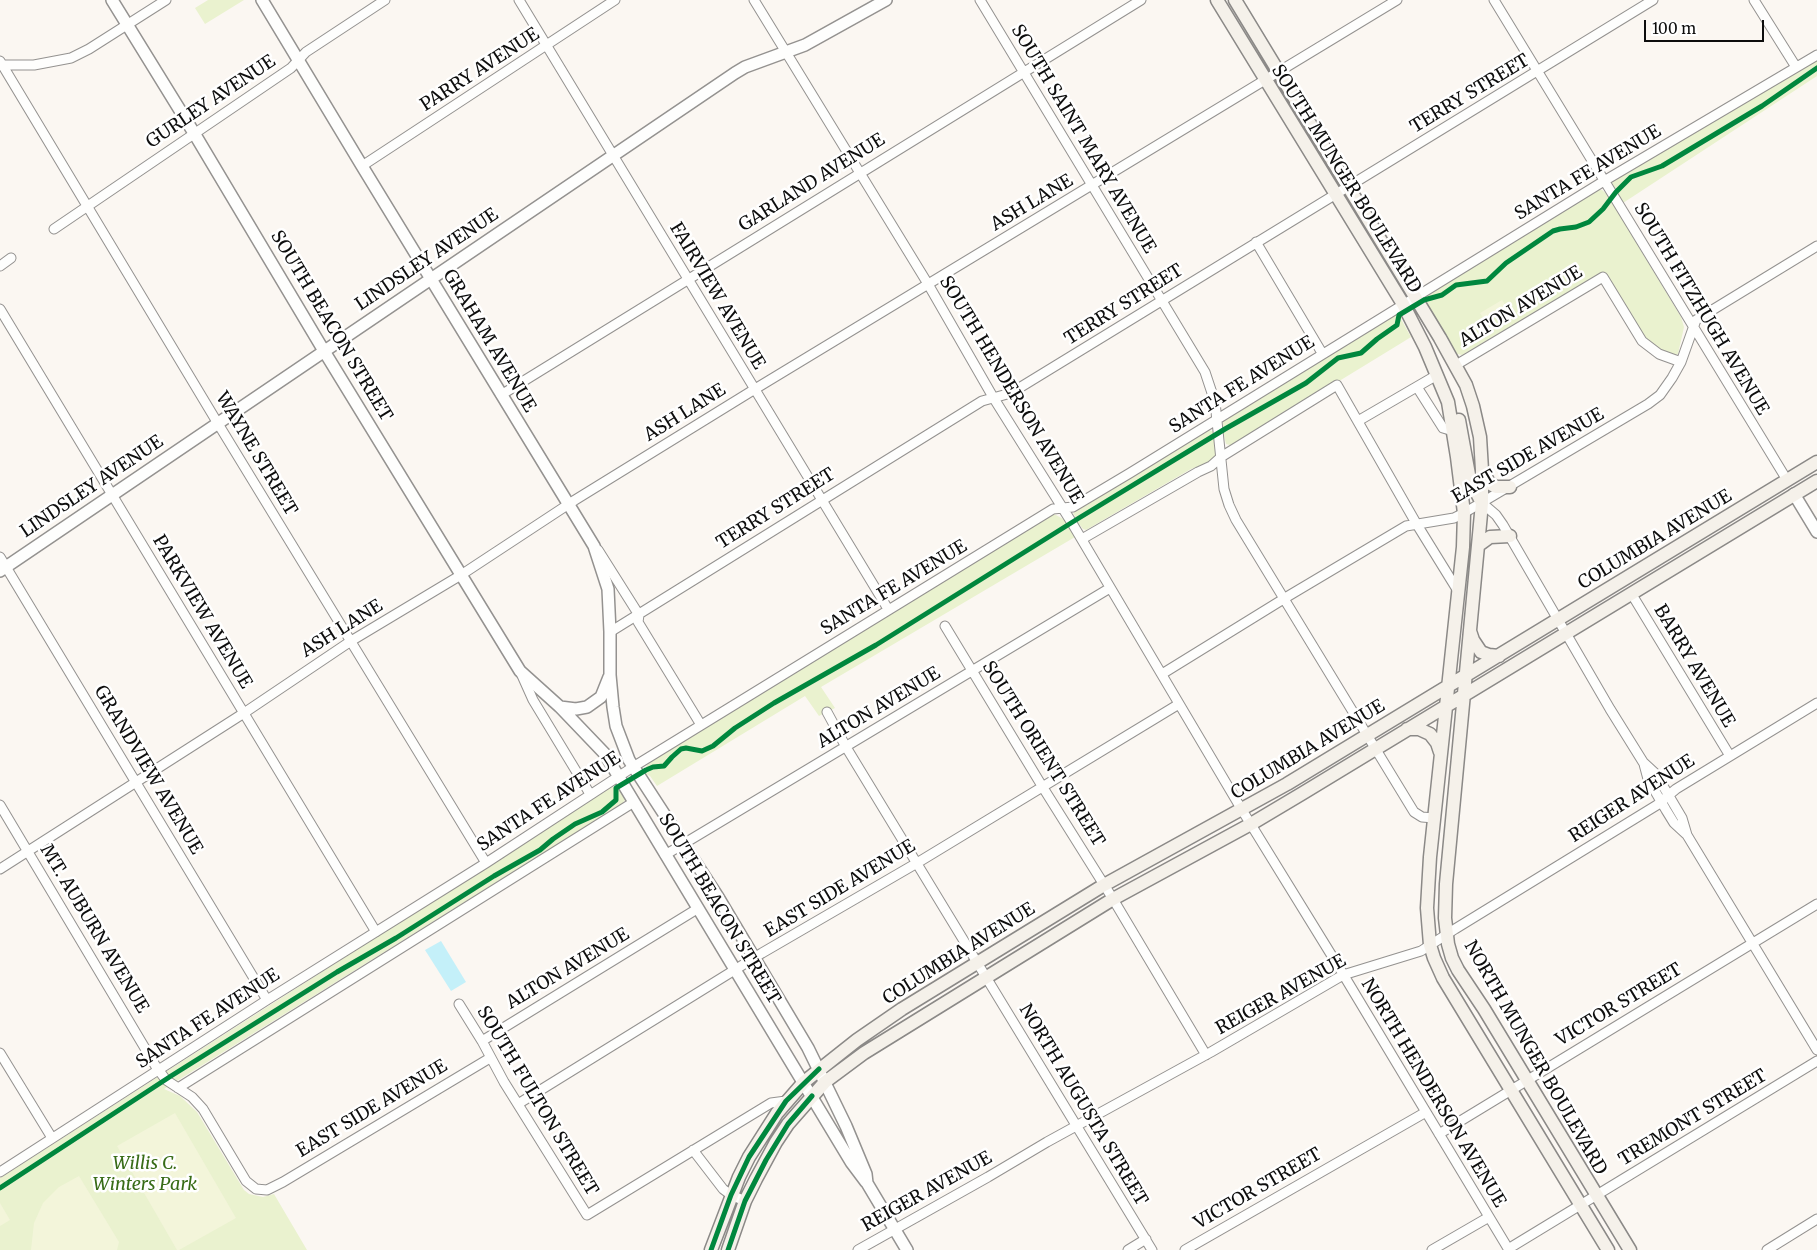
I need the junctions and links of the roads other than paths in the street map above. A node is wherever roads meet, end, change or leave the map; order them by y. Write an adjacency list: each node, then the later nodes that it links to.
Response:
1 (112, 0): 17 (street, SOUTH BEACON STREET)
2 (166, 0): 17 (street)
3 (262, 0): 21 (street, GRAHAM AVENUE)
4 (384, 0): 21 (street, GURLEY AVENUE)
5 (519, 0): 18 (street, FAIRVIEW AVENUE)
6 (615, 0): 18 (street, PARRY AVENUE)
7 (754, 0): 19 (street, SOUTH HENDERSON AVENUE)
8 (886, 0): 19 (street, LINDSLEY AVENUE)
9 (980, 0): 25 (street, SOUTH SAINT MARY AVENUE)
10 (1141, 0): 25 (street, GARLAND AVENUE)
11 (1217, 0): 27 (main road, SOUTH MUNGER BOULEVARD)
12 (1234, 0): 26 (main road, SOUTH MUNGER BOULEVARD)
13 (1397, 0): 26 (street, ASH LANE)
14 (1494, 0): 24 (street, SOUTH FITZHUGH AVENUE)
15 (1653, 0): 24 (street, TERRY STREET)
16 (1754, 0): 23 (street)
17 (126, 25): 22 (street); 28 (street, SOUTH BEACON STREET)
18 (546, 46): 29 (street, FAIRVIEW AVENUE); 30 (street, PARRY AVENUE)
19 (786, 52): 29 (street, LINDSLEY AVENUE); 31 (street, SOUTH HENDERSON AVENUE)
20 (1817, 55): 23 (street, SANTA FE AVENUE)
21 (298, 60): 28 (street, GURLEY AVENUE); 30 (street, GRAHAM AVENUE)
22 (1, 64): 36 (street, WAYNE STREET)
23 (1796, 67): 32 (street, SANTA FE AVENUE)
24 (1538, 71): 32 (street, SOUTH FITZHUGH AVENUE); 34 (street, TERRY STREET)
25 (1023, 72): 31 (street, GARLAND AVENUE); 33 (street, SOUTH SAINT MARY AVENUE)
26 (1278, 72): 27 (street, ASH LANE); 34 (main road, SOUTH MUNGER BOULEVARD)
27 (1265, 80): 33 (street, ASH LANE); 35 (main road, SOUTH MUNGER BOULEVARD)
28 (194, 134): 36 (street, GURLEY AVENUE); 50 (street, SOUTH BEACON STREET)
29 (614, 156): 42 (street, LINDSLEY AVENUE); 43 (street, FAIRVIEW AVENUE)
30 (362, 166): 42 (street, GRAHAM AVENUE)
31 (860, 173): 43 (street, GARLAND AVENUE); 44 (street, SOUTH HENDERSON AVENUE)
32 (1604, 181): 45 (street, SANTA FE AVENUE); 49 (street, SOUTH FITZHUGH AVENUE)
33 (1092, 185): 44 (street, ASH LANE); 46 (street, SOUTH SAINT MARY AVENUE)
34 (1348, 186): 35 (street, TERRY STREET); 45 (main road, SOUTH MUNGER BOULEVARD)
35 (1336, 194): 38 (street, TERRY STREET); 47 (main road, SOUTH MUNGER BOULEVARD)
36 (86, 206): 37 (street, GURLEY AVENUE); 62 (street, WAYNE STREET)
37 (54, 229)
38 (1256, 242): 46 (street, TERRY STREET); 51 (street)
39 (1817, 246): 49 (street, EAST SIDE AVENUE)
40 (11, 258): 41 (street)
41 (0, 266)
42 (431, 279): 50 (street, LINDSLEY AVENUE); 57 (street, GRAHAM AVENUE)
43 (687, 279): 56 (street, FAIRVIEW AVENUE); 57 (street, GARLAND AVENUE)
44 (928, 284): 56 (street, ASH LANE); 58 (street, SOUTH HENDERSON AVENUE)
45 (1414, 297): 47 (street, SANTA FE AVENUE); 53 (main road, SOUTH MUNGER BOULEVARD)
46 (1162, 300): 58 (street, TERRY STREET); 60 (street, SOUTH SAINT MARY AVENUE)
47 (1403, 304): 51 (street, SANTA FE AVENUE); 54 (main road, SOUTH MUNGER BOULEVARD)
48 (0, 309): 71 (street, PARKVIEW AVENUE)
49 (1693, 328): 52 (street, EAST SIDE AVENUE); 67 (street, SOUTH FITZHUGH AVENUE)
50 (324, 350): 62 (street, LINDSLEY AVENUE); 87 (street, SOUTH BEACON STREET)
51 (1322, 353): 60 (street, SANTA FE AVENUE)
52 (1681, 362): 53 (street, ALTON AVENUE); 69 (street, EAST SIDE AVENUE)
53 (1456, 365): 66 (main road, SOUTH MUNGER BOULEVARD)
54 (1437, 375): 55 (street); 59 (main road, SOUTH MUNGER BOULEVARD)
55 (1417, 387): 61 (street); 63 (street)
56 (755, 389): 72 (street, FAIRVIEW AVENUE); 74 (street, ASH LANE)
57 (501, 395): 74 (street, GRAHAM AVENUE)
58 (993, 397): 72 (street, TERRY STREET); 75 (street, SOUTH HENDERSON AVENUE)
59 (1448, 402): 63 (main road, SOUTH MUNGER BOULEVARD); 73 (main road)
60 (1218, 418): 64 (street, SOUTH SAINT MARY AVENUE); 75 (street, SANTA FE AVENUE)
61 (1358, 421): 64 (street); 77 (street)
62 (217, 422): 71 (street, LINDSLEY AVENUE); 99 (street, WAYNE STREET)
63 (1453, 431): 76 (main road, SOUTH MUNGER BOULEVARD)
64 (1221, 458): 80 (street); 91 (street, SOUTH SAINT MARY AVENUE)
65 (1817, 462): 67 (main road, COLUMBIA AVENUE)
66 (1482, 470): 69 (main road); 73 (main road, SOUTH MUNGER BOULEVARD)
67 (1787, 480): 70 (main road); 81 (main road, COLUMBIA AVENUE)
68 (1817, 481): 70 (main road, COLUMBIA AVENUE)
69 (1510, 487): 73 (street, EAST SIDE AVENUE)
70 (1794, 494): 78 (street); 84 (main road, COLUMBIA AVENUE)
71 (111, 495): 85 (street, LINDSLEY AVENUE); 113 (street, PARKVIEW AVENUE)
72 (822, 499): 92 (street, FAIRVIEW AVENUE); 93 (street, TERRY STREET)
73 (1482, 503): 76 (street, EAST SIDE AVENUE); 79 (street); 82 (main road, SOUTH MUNGER BOULEVARD)
74 (568, 505): 83 (street, GRAHAM AVENUE); 87 (street, ASH LANE)
75 (1063, 508): 80 (street, SOUTH HENDERSON AVENUE); 92 (street, SANTA FE AVENUE)
76 (1464, 513): 77 (street, EAST SIDE AVENUE); 86 (main road); 89 (main road, SOUTH MUNGER BOULEVARD)
77 (1416, 524): 89 (street); 91 (street, EAST SIDE AVENUE)
78 (1817, 532)
79 (1510, 536): 82 (main road); 94 (street)
80 (1082, 539): 88 (street, SOUTH HENDERSON AVENUE)
81 (1690, 539): 84 (main road); 94 (main road, COLUMBIA AVENUE)
82 (1479, 544): 86 (main road, SOUTH MUNGER BOULEVARD)
83 (594, 546): 93 (street, GRAHAM AVENUE); 97 (street, GRAHAM AVENUE)
84 (1698, 552): 90 (main road, COLUMBIA AVENUE)
85 (2, 565): 123 (street, GRANDVIEW AVENUE)
86 (1475, 574): 96 (main road, SOUTH MUNGER BOULEVARD)
87 (460, 575): 99 (street, ASH LANE); 102 (street, SOUTH BEACON STREET)
88 (1110, 588): 101 (street, ALTON AVENUE); 103 (street, SOUTH HENDERSON AVENUE)
89 (1458, 591): 106 (main road, SOUTH MUNGER BOULEVARD)
90 (1631, 593): 98 (main road, COLUMBIA AVENUE); 120 (street, BARRY AVENUE)
91 (1284, 599): 103 (street, EAST SIDE AVENUE); 116 (street, SOUTH SAINT MARY AVENUE)
92 (888, 610): 114 (street, SANTA FE AVENUE)
93 (639, 615): 97 (street, TERRY STREET); 114 (street, GRAHAM AVENUE)
94 (1558, 619): 98 (street); 100 (main road, COLUMBIA AVENUE)
95 (945, 626): 101 (street, SOUTH ORIENT STREET)
96 (1469, 628): 100 (main road); 105 (main road, SOUTH MUNGER BOULEVARD)
97 (610, 632): 104 (street, GRAHAM AVENUE)
98 (1565, 633): 107 (main road, COLUMBIA AVENUE); 126 (street)
99 (351, 641): 113 (street, ASH LANE); 136 (street, WAYNE STREET)
100 (1500, 656): 105 (main road, COLUMBIA AVENUE)
101 (972, 670): 117 (street, ALTON AVENUE); 124 (street, SOUTH ORIENT STREET)
102 (520, 671): 111 (street, SOUTH BEACON STREET); 125 (street, SOUTH BEACON STREET)
103 (1162, 674): 109 (street, SOUTH HENDERSON AVENUE)
104 (610, 675): 111 (street); 121 (street, GRAHAM AVENUE)
105 (1465, 676): 106 (main road, COLUMBIA AVENUE); 107 (main road, SOUTH MUNGER BOULEVARD)
106 (1448, 687): 110 (main road, SOUTH MUNGER BOULEVARD); 116 (main road, COLUMBIA AVENUE)
107 (1464, 695): 110 (main road, COLUMBIA AVENUE); 143 (main road, NORTH MUNGER BOULEVARD)
108 (1817, 703): 120 (street, REIGER AVENUE)
109 (1179, 704): 124 (street, EAST SIDE AVENUE); 129 (street, SOUTH HENDERSON AVENUE)
110 (1446, 706): 115 (main road, COLUMBIA AVENUE); 119 (main road, NORTH MUNGER BOULEVARD)
111 (560, 707): 122 (street, SOUTH BEACON STREET)
112 (827, 712): 117 (street, NORTH AUGUSTA STREET)
113 (244, 713): 123 (street, ASH LANE); 142 (street, PARKVIEW AVENUE)
114 (701, 725): 121 (street, SANTA FE AVENUE)
115 (1407, 729): 118 (main road, COLUMBIA AVENUE); 119 (main road)
116 (1368, 735): 118 (street, SOUTH SAINT MARY AVENUE); 129 (main road, COLUMBIA AVENUE)
117 (846, 747): 132 (street, ALTON AVENUE); 135 (street, NORTH AUGUSTA STREET)
118 (1375, 748): 130 (street, SOUTH SAINT MARY AVENUE); 131 (main road, COLUMBIA AVENUE)
119 (1441, 753): 130 (main road, NORTH MUNGER BOULEVARD)
120 (1730, 756): 126 (street, REIGER AVENUE)
121 (632, 766): 122 (street, SANTA FE AVENUE); 132 (street, SOUTH BEACON STREET)
122 (619, 775): 125 (street, SANTA FE AVENUE); 127 (street, SOUTH BEACON STREET)
123 (136, 781): 133 (street, ASH LANE); 151 (street, GRANDVIEW AVENUE)
124 (1042, 786): 135 (street, EAST SIDE AVENUE); 138 (street, SOUTH ORIENT STREET)
125 (590, 794): 136 (street, SANTA FE AVENUE)
126 (1665, 798): 143 (street, REIGER AVENUE); 144 (street)
127 (634, 802): 134 (street, SOUTH BEACON STREET); 164 (street)
128 (0, 805): 133 (street, MT. AUBURN AVENUE)
129 (1242, 810): 131 (street, SOUTH HENDERSON AVENUE); 138 (main road, COLUMBIA AVENUE)
130 (1434, 818): 145 (main road, NORTH MUNGER BOULEVARD)
131 (1251, 824): 139 (main road, COLUMBIA AVENUE); 149 (street, NORTH HENDERSON AVENUE)
132 (684, 845): 134 (street, ALTON AVENUE); 146 (street, SOUTH BEACON STREET)
133 (28, 851): 137 (street, ASH LANE); 160 (street, MT. AUBURN AVENUE)
134 (665, 855): 141 (street, SOUTH BEACON STREET)
135 (917, 862): 146 (street, EAST SIDE AVENUE); 147 (street, NORTH AUGUSTA STREET)
136 (486, 863): 142 (street, SANTA FE AVENUE)
137 (0, 869)
138 (1104, 885): 139 (street, SOUTH ORIENT STREET); 147 (main road, COLUMBIA AVENUE)
139 (1113, 900): 150 (main road, COLUMBIA AVENUE); 156 (street, SOUTH ORIENT STREET)
140 (1817, 904): 144 (street, VICTOR STREET)
141 (697, 909): 148 (street, SOUTH BEACON STREET); 153 (street, ALTON AVENUE)
142 (376, 932): 151 (street, SANTA FE AVENUE)
143 (1446, 934): 145 (street, REIGER AVENUE); 161 (main road, NORTH MUNGER BOULEVARD)
144 (1753, 943): 154 (street); 161 (street, VICTOR STREET)
145 (1430, 945): 149 (street, REIGER AVENUE); 165 (main road, NORTH MUNGER BOULEVARD)
146 (755, 958): 148 (street, EAST SIDE AVENUE); 159 (street, SOUTH BEACON STREET)
147 (978, 963): 150 (street, NORTH AUGUSTA STREET); 159 (main road, COLUMBIA AVENUE)
148 (736, 971): 162 (street, SOUTH BEACON STREET); 168 (street, EAST SIDE AVENUE)
149 (1344, 975): 156 (street, REIGER AVENUE); 169 (street, NORTH HENDERSON AVENUE)
150 (986, 976): 163 (main road, COLUMBIA AVENUE); 170 (street, NORTH AUGUSTA STREET)
151 (267, 1000): 160 (street, SANTA FE AVENUE)
152 (459, 1004): 153 (street, SOUTH FULTON STREET)
153 (482, 1041): 157 (street, SOUTH FULTON STREET)
154 (1817, 1050)
155 (0, 1053): 172 (street)
156 (1206, 1055): 170 (street, REIGER AVENUE)
157 (490, 1058): 168 (street, SOUTH FULTON STREET); 176 (street, EAST SIDE AVENUE)
158 (1817, 1060): 178 (street, TREMONT STREET)
159 (819, 1069): 162 (main road, COLUMBIA AVENUE); 163 (street, SOUTH BEACON STREET)
160 (159, 1070): 164 (street, MT. AUBURN AVENUE); 172 (street, SANTA FE AVENUE)
161 (1527, 1081): 165 (street, VICTOR STREET); 178 (main road, NORTH MUNGER BOULEVARD)
162 (804, 1082): 166 (street, SOUTH BEACON STREET); 167 (main road, COLUMBIA AVENUE)
163 (826, 1082): 166 (main road, COLUMBIA AVENUE); 175 (street, SOUTH BEACON STREET)
164 (178, 1088): 176 (street, MT. AUBURN AVENUE)
165 (1512, 1090): 171 (street, VICTOR STREET); 180 (main road, NORTH MUNGER BOULEVARD)
166 (812, 1096): 175 (street, SOUTH BEACON STREET); 179 (main road, COLUMBIA AVENUE)
167 (786, 1101): 173 (street); 177 (main road, COLUMBIA AVENUE)
168 (518, 1104): 173 (street, SOUTH FULTON STREET)
169 (1426, 1112): 171 (street, NORTH HENDERSON AVENUE); 191 (street, VICTOR STREET)
170 (1077, 1126): 183 (street, REIGER AVENUE); 184 (street, NORTH AUGUSTA STREET)
171 (1439, 1134): 181 (street, NORTH HENDERSON AVENUE)
172 (52, 1138): 174 (street, SANTA FE AVENUE)
173 (693, 1150): 177 (street)
174 (0, 1172)
175 (867, 1183): 183 (street)
176 (271, 1189)
177 (731, 1195): 179 (street); 185 (main road, COLUMBIA AVENUE)
178 (1596, 1196): 180 (street, TREMONT STREET); 195 (main road, NORTH MUNGER BOULEVARD)
179 (745, 1201): 186 (main road, COLUMBIA AVENUE)
180 (1580, 1205): 193 (street, TREMONT STREET); 194 (main road, NORTH MUNGER BOULEVARD)
181 (1489, 1218): 192 (street); 193 (street, NORTH HENDERSON AVENUE)
182 (1817, 1219): 196 (street)
183 (895, 1229): 187 (street, REIGER AVENUE); 188 (street)
184 (1146, 1239): 189 (street); 190 (street, NORTH AUGUSTA STREET)
185 (711, 1250)
186 (728, 1250)
187 (858, 1250)
188 (908, 1250)
189 (1128, 1250)
190 (1152, 1250)
191 (1185, 1250)
192 (1432, 1250)
193 (1508, 1250)
194 (1608, 1250)
195 (1630, 1250)
196 (1767, 1250)

